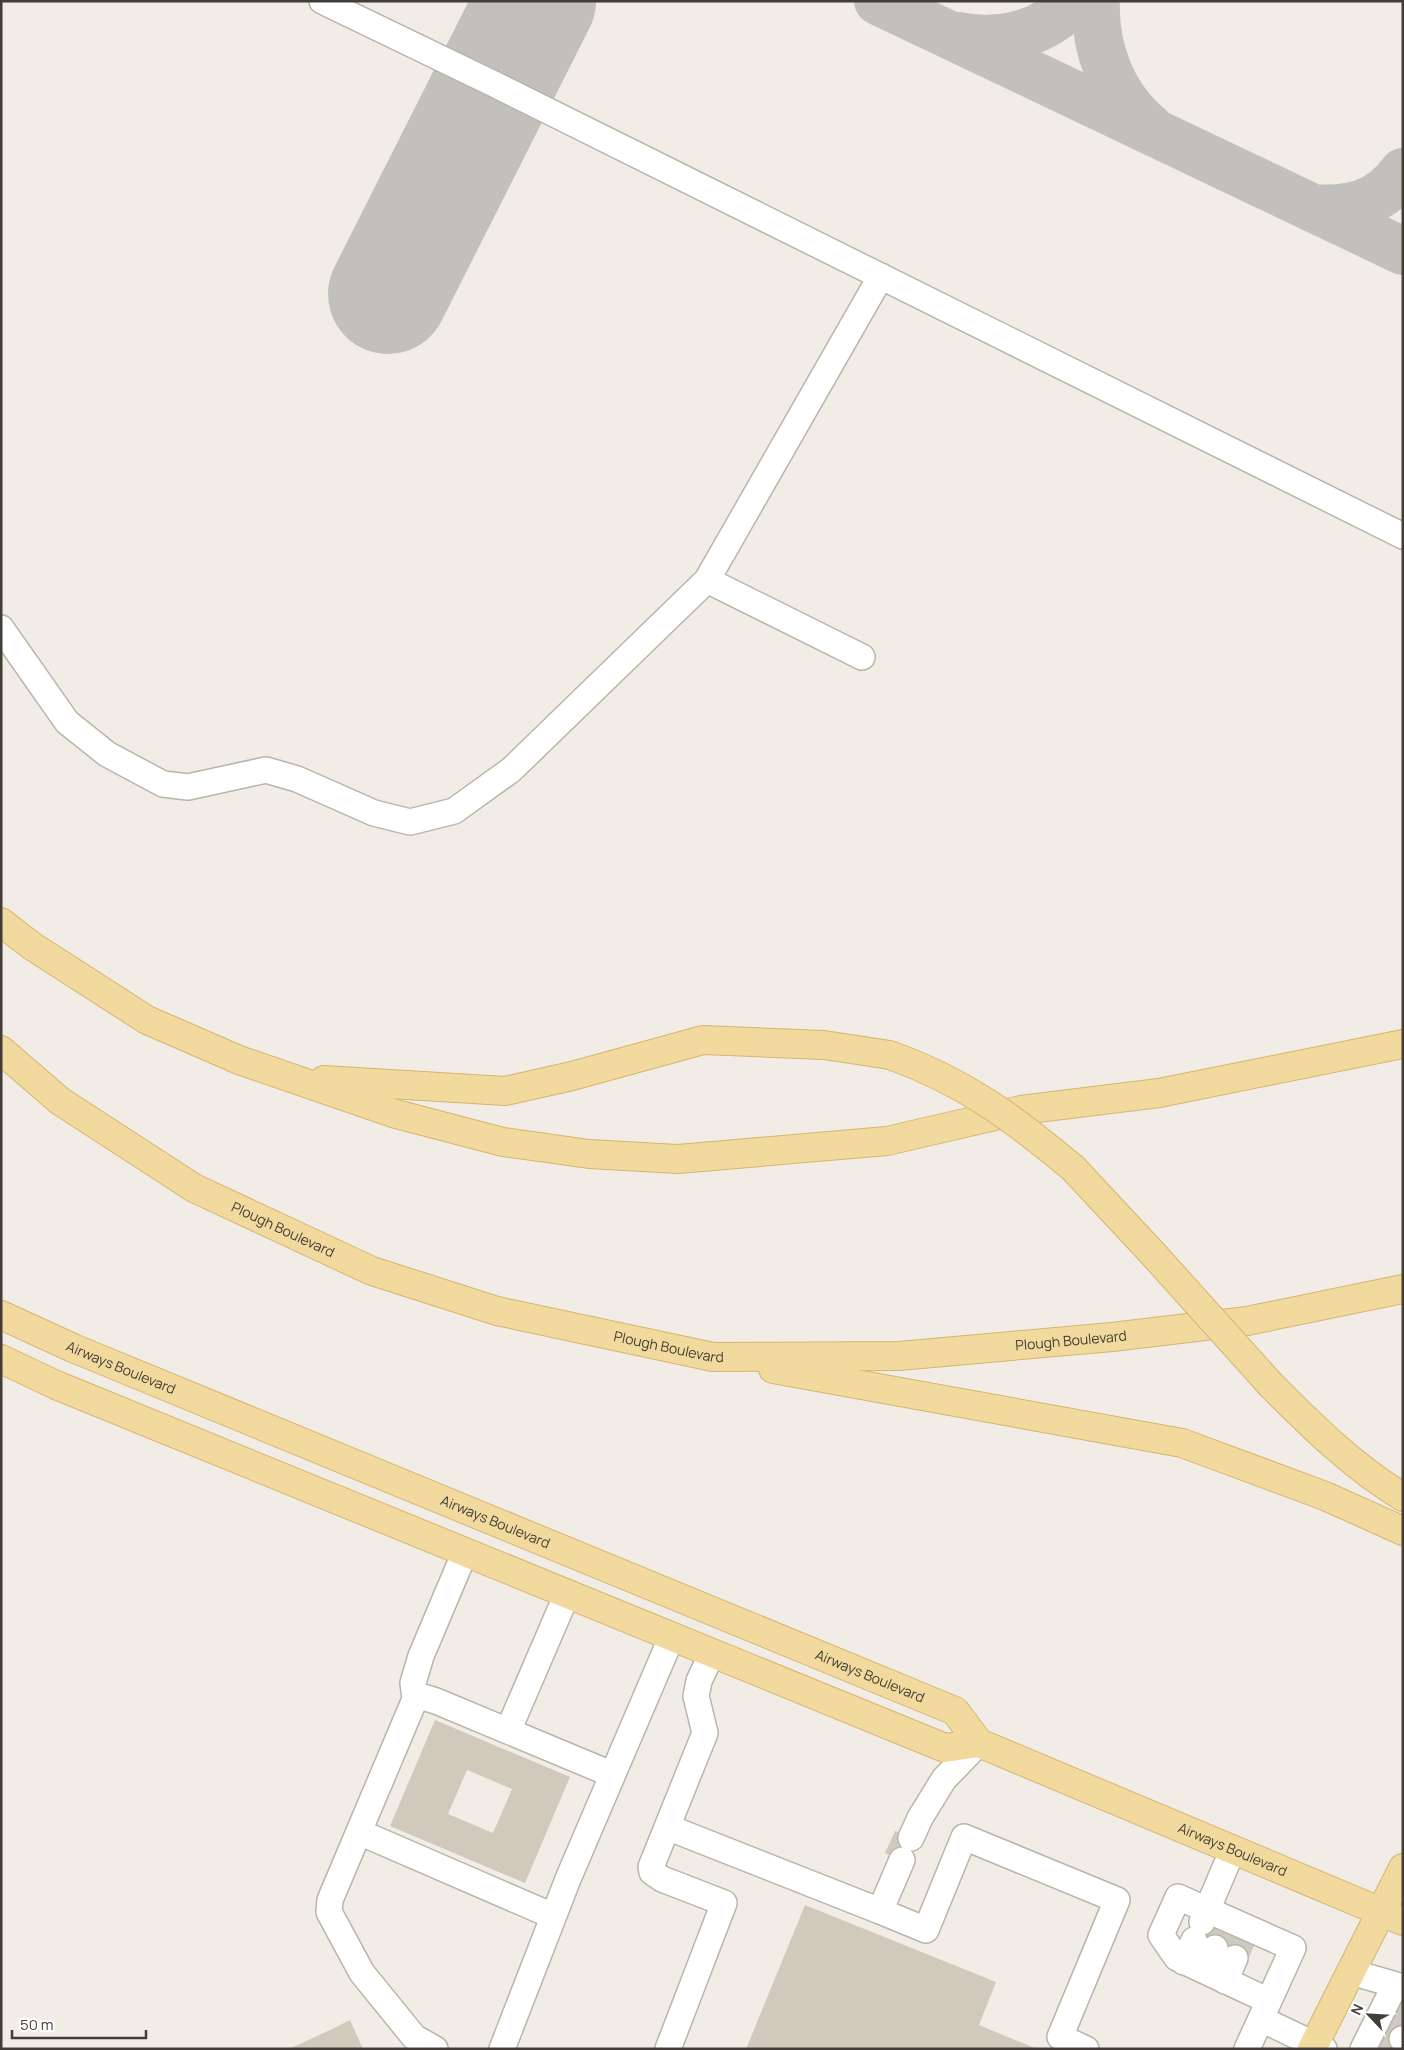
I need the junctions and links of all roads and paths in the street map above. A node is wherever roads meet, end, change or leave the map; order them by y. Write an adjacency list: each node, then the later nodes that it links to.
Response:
1 (322, 1): 2 (lane)
2 (881, 276): 3 (lane); 4 (lane)
3 (1403, 536)
4 (707, 580): 5 (lane); 6 (lane)
5 (1, 628)
6 (862, 657)
7 (1, 922): 10 (main road)
8 (1403, 1044): 10 (main road)
9 (1, 1050): 13 (main road, Plough Boulevard)
10 (286, 1078): 16 (main road, bridge)
11 (1403, 1289): 13 (main road, Plough Boulevard)
12 (1, 1315): 25 (main road, Airways Boulevard)
13 (713, 1357): 15 (main road)
14 (1, 1359): 19 (main road)
15 (1325, 1496): 17 (main road); 18 (main road)
16 (1403, 1497)
17 (1403, 1531)
18 (1403, 1542)
19 (465, 1552): 20 (main road); 23 (lane)
20 (567, 1594): 21 (main road); 24 (lane)
21 (672, 1636): 22 (main road); 26 (lane)
22 (712, 1653): 25 (main road); 27 (lane)
23 (415, 1699): 24 (lane); 28 (lane)
24 (508, 1731): 26 (lane)
25 (979, 1743): 29 (lane); 30 (main road, Airways Boulevard)
26 (611, 1774): 34 (lane)
27 (667, 1827): 33 (lane); 44 (lane)
28 (359, 1832): 34 (lane); 42 (lane)
29 (911, 1838)
30 (1233, 1849): 35 (main road, Airways Boulevard); 36 (lane)
31 (902, 1860): 33 (lane)
32 (1403, 1868): 35 (main road)
33 (880, 1911): 45 (lane)
34 (554, 1916): 43 (lane)
35 (1392, 1916): 37 (main road)
36 (1217, 1943): 39 (lane); 39 (lane)
37 (1352, 1972): 38 (lane); 41 (main road)
38 (1399, 1987): 40 (lane)
39 (1265, 2010): 41 (lane); 46 (lane)
40 (1385, 2032)
41 (1317, 2047)
42 (435, 2049)
43 (502, 2049)
44 (668, 2049)
45 (1086, 2049)
46 (1247, 2049)

